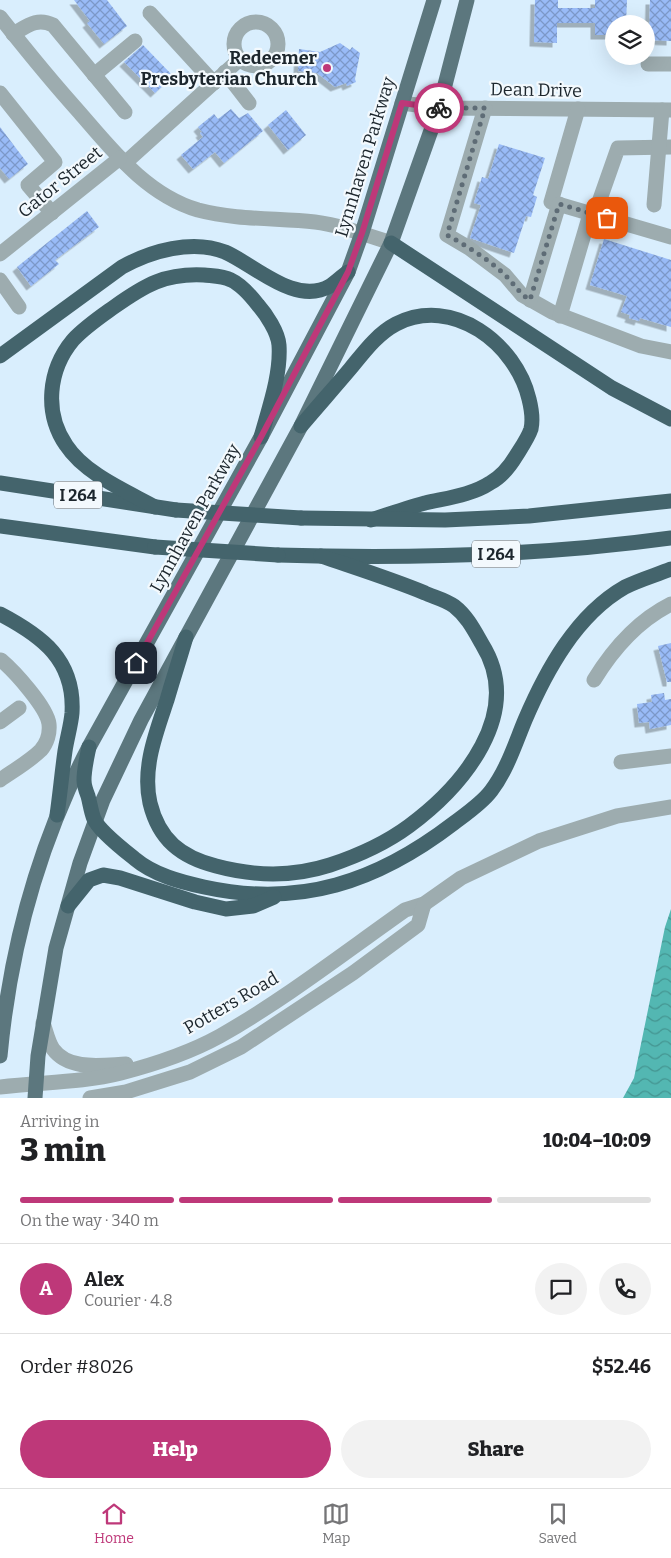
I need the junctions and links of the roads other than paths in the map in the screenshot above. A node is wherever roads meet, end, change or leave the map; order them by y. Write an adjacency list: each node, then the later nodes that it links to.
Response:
1 (434, 0): 14 (main road, Lynnhaven Parkway)
2 (467, 0): 15 (main road)
3 (150, 13): 11 (street)
4 (0, 17): 5 (street)
5 (13, 34): 10 (street); 21 (street)
6 (135, 41): 10 (street)
7 (240, 59): 11 (street, Gator Street)
8 (655, 64): 9 (street)
9 (671, 64)
10 (94, 75): 19 (street)
11 (220, 78): 13 (street); 21 (street, Gator Street)
12 (0, 94): 25 (street)
13 (250, 103)
14 (402, 103): 15 (street, Dean Drive); 26 (main road, Lynnhaven Parkway)
15 (439, 108): 16 (street, Dean Drive); 28 (main road)
16 (485, 108): 17 (street, Dean Drive); 32 (street)
17 (578, 109): 18 (street, Dean Drive); 22 (street)
18 (667, 110): 20 (street)
19 (125, 112)
20 (665, 147): 23 (street); 24 (street)
21 (122, 160): 25 (street, Gator Street); 26 (street)
22 (559, 204): 24 (street); 32 (street)
23 (654, 206)
24 (595, 208): 27 (street); 34 (street)
25 (52, 213): 29 (street, Gator Street)
26 (362, 233): 28 (street); 30 (main road, Lynnhaven Parkway)
27 (671, 237)
28 (391, 243): 37 (highway); 38 (main road)
29 (0, 254)
30 (348, 272): 36 (highway); 39 (main road, Lynnhaven Parkway)
31 (0, 280): 33 (street)
32 (530, 300): 34 (street)
33 (19, 307)
34 (560, 316): 35 (street)
35 (671, 352)
36 (0, 356)
37 (671, 419)
38 (301, 426): 43 (highway); 50 (main road)
39 (261, 437): 42 (highway); 55 (main road, Lynnhaven Parkway)
40 (0, 483): 42 (highway, I 264)
41 (671, 500): 43 (highway, I 264)
42 (155, 507): 43 (highway, I 264, bridge)
43 (371, 520)
44 (0, 526): 46 (highway, I 264, bridge)
45 (671, 538): 46 (highway, I 264)
46 (321, 556): 50 (highway)
47 (671, 569): 62 (highway)
48 (671, 604): 52 (street)
49 (0, 614): 60 (highway)
50 (186, 636): 61 (main road)
51 (1, 660): 58 (street)
52 (594, 680)
53 (19, 708): 54 (street)
54 (0, 722)
55 (89, 747): 60 (main road, Lynnhaven Parkway); 61 (highway)
56 (671, 756): 57 (street)
57 (621, 762)
58 (4, 777)
59 (671, 806): 63 (street, Potters Road)
60 (57, 815): 66 (main road, Lynnhaven Parkway)
61 (95, 822): 62 (highway); 64 (main road)
62 (280, 894): 64 (highway)
63 (424, 904): 67 (street, Potters Road); 70 (street)
64 (68, 906): 65 (main road)
65 (43, 1023): 67 (street); 69 (main road)
66 (0, 1056)
67 (157, 1063): 69 (street, Potters Road)
68 (0, 1087): 69 (street, Potters Road)
69 (35, 1090)
70 (90, 1098)

